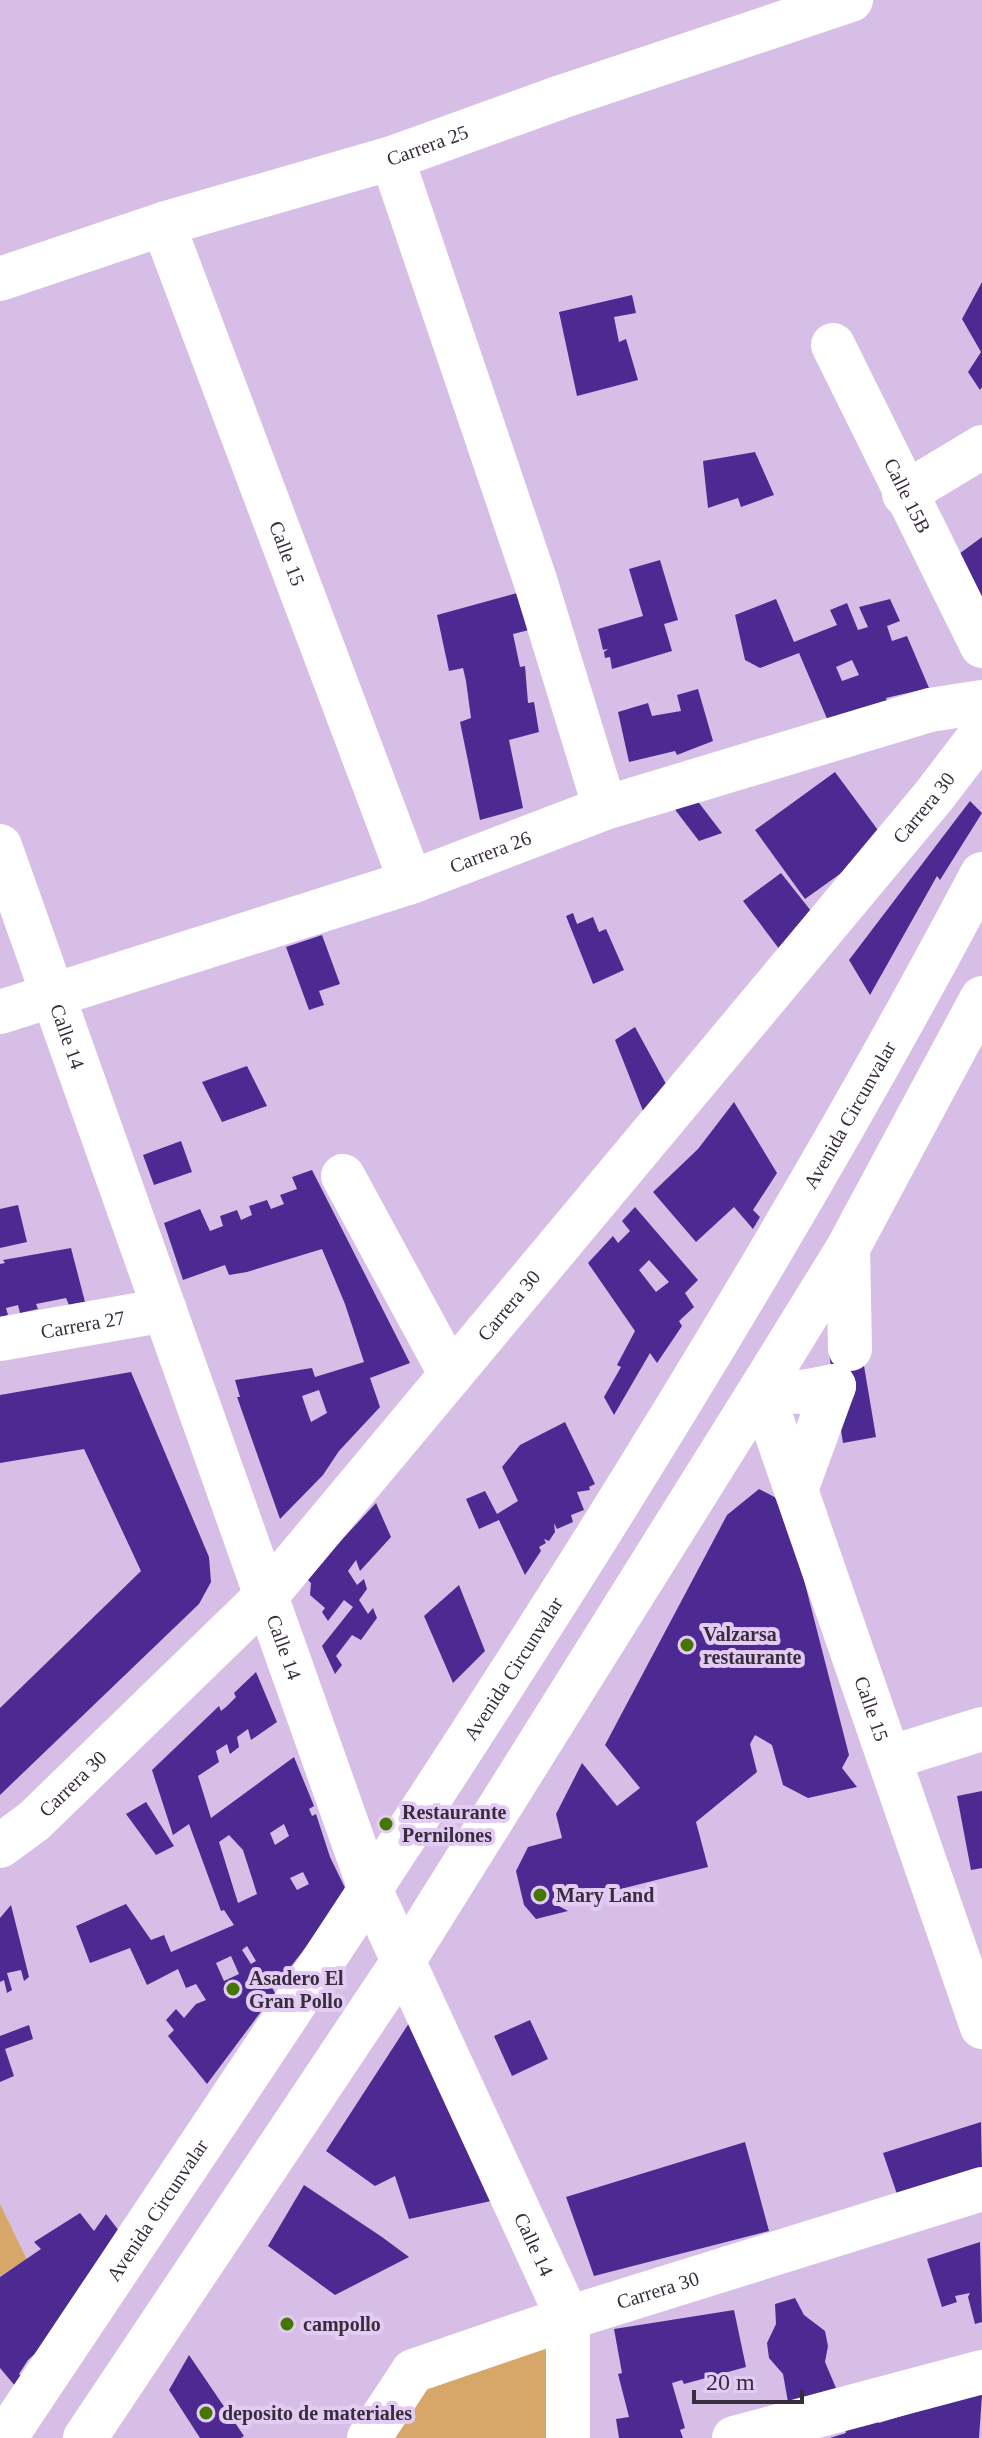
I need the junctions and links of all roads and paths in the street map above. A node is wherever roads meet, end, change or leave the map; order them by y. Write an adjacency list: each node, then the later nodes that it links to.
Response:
1 (851, 0): 2 (main road, Carrera 25)
2 (392, 158): 3 (main road, Carrera 25); 11 (main road)
3 (163, 224): 4 (main road, Carrera 25); 14 (main road, Calle 15)
4 (0, 279)
5 (833, 345): 7 (main road, Calle 15B)
6 (982, 447): 7 (main road)
7 (904, 494): 8 (main road, Calle 15B)
8 (982, 646)
9 (982, 702): 11 (main road, Carrera 26)
10 (982, 733): 25 (main road, Carrera 30)
11 (605, 808): 14 (main road, Carrera 26)
12 (0, 846): 15 (main road, Calle 14)
13 (982, 874): 18 (main road, Avenida Circunvalar)
14 (411, 882): 15 (main road, Carrera 26)
15 (51, 993): 17 (main road, Carrera 26); 22 (main road, Calle 14)
16 (982, 998): 19 (main road)
17 (0, 1012)
18 (892, 1045): 19 (main road); 32 (main road, Avenida Circunvalar)
19 (943, 1073): 21 (main road)
20 (343, 1176): 25 (main road)
21 (848, 1248): 24 (main road); 26 (main road)
22 (165, 1310): 23 (main road, Carrera 27); 28 (main road, Calle 14)
23 (0, 1339)
24 (850, 1349)
25 (451, 1375): 28 (main road, Carrera 30)
26 (761, 1389): 27 (main road, Calle 15); 27 (main road); 33 (main road)
27 (796, 1490): 30 (main road, Calle 15)
28 (267, 1595): 31 (main road, Carrera 30); 32 (main road, Calle 14)
29 (982, 1729): 30 (main road)
30 (889, 1758): 34 (main road, Calle 15)
31 (0, 1846)
32 (370, 1889): 33 (main road, Calle 14); 39 (main road, Avenida Circunvalar)
33 (404, 1960): 36 (main road, Calle 14); 40 (main road)
34 (982, 2027)
35 (982, 2189): 36 (main road, Carrera 30)
36 (568, 2318): 41 (main road, Carrera 30); 42 (main road, Calle 14)
37 (982, 2372): 38 (main road)
38 (787, 2431): 43 (main road)
39 (5, 2438)
40 (85, 2438)
41 (369, 2438)
42 (568, 2438)
43 (734, 2438)

